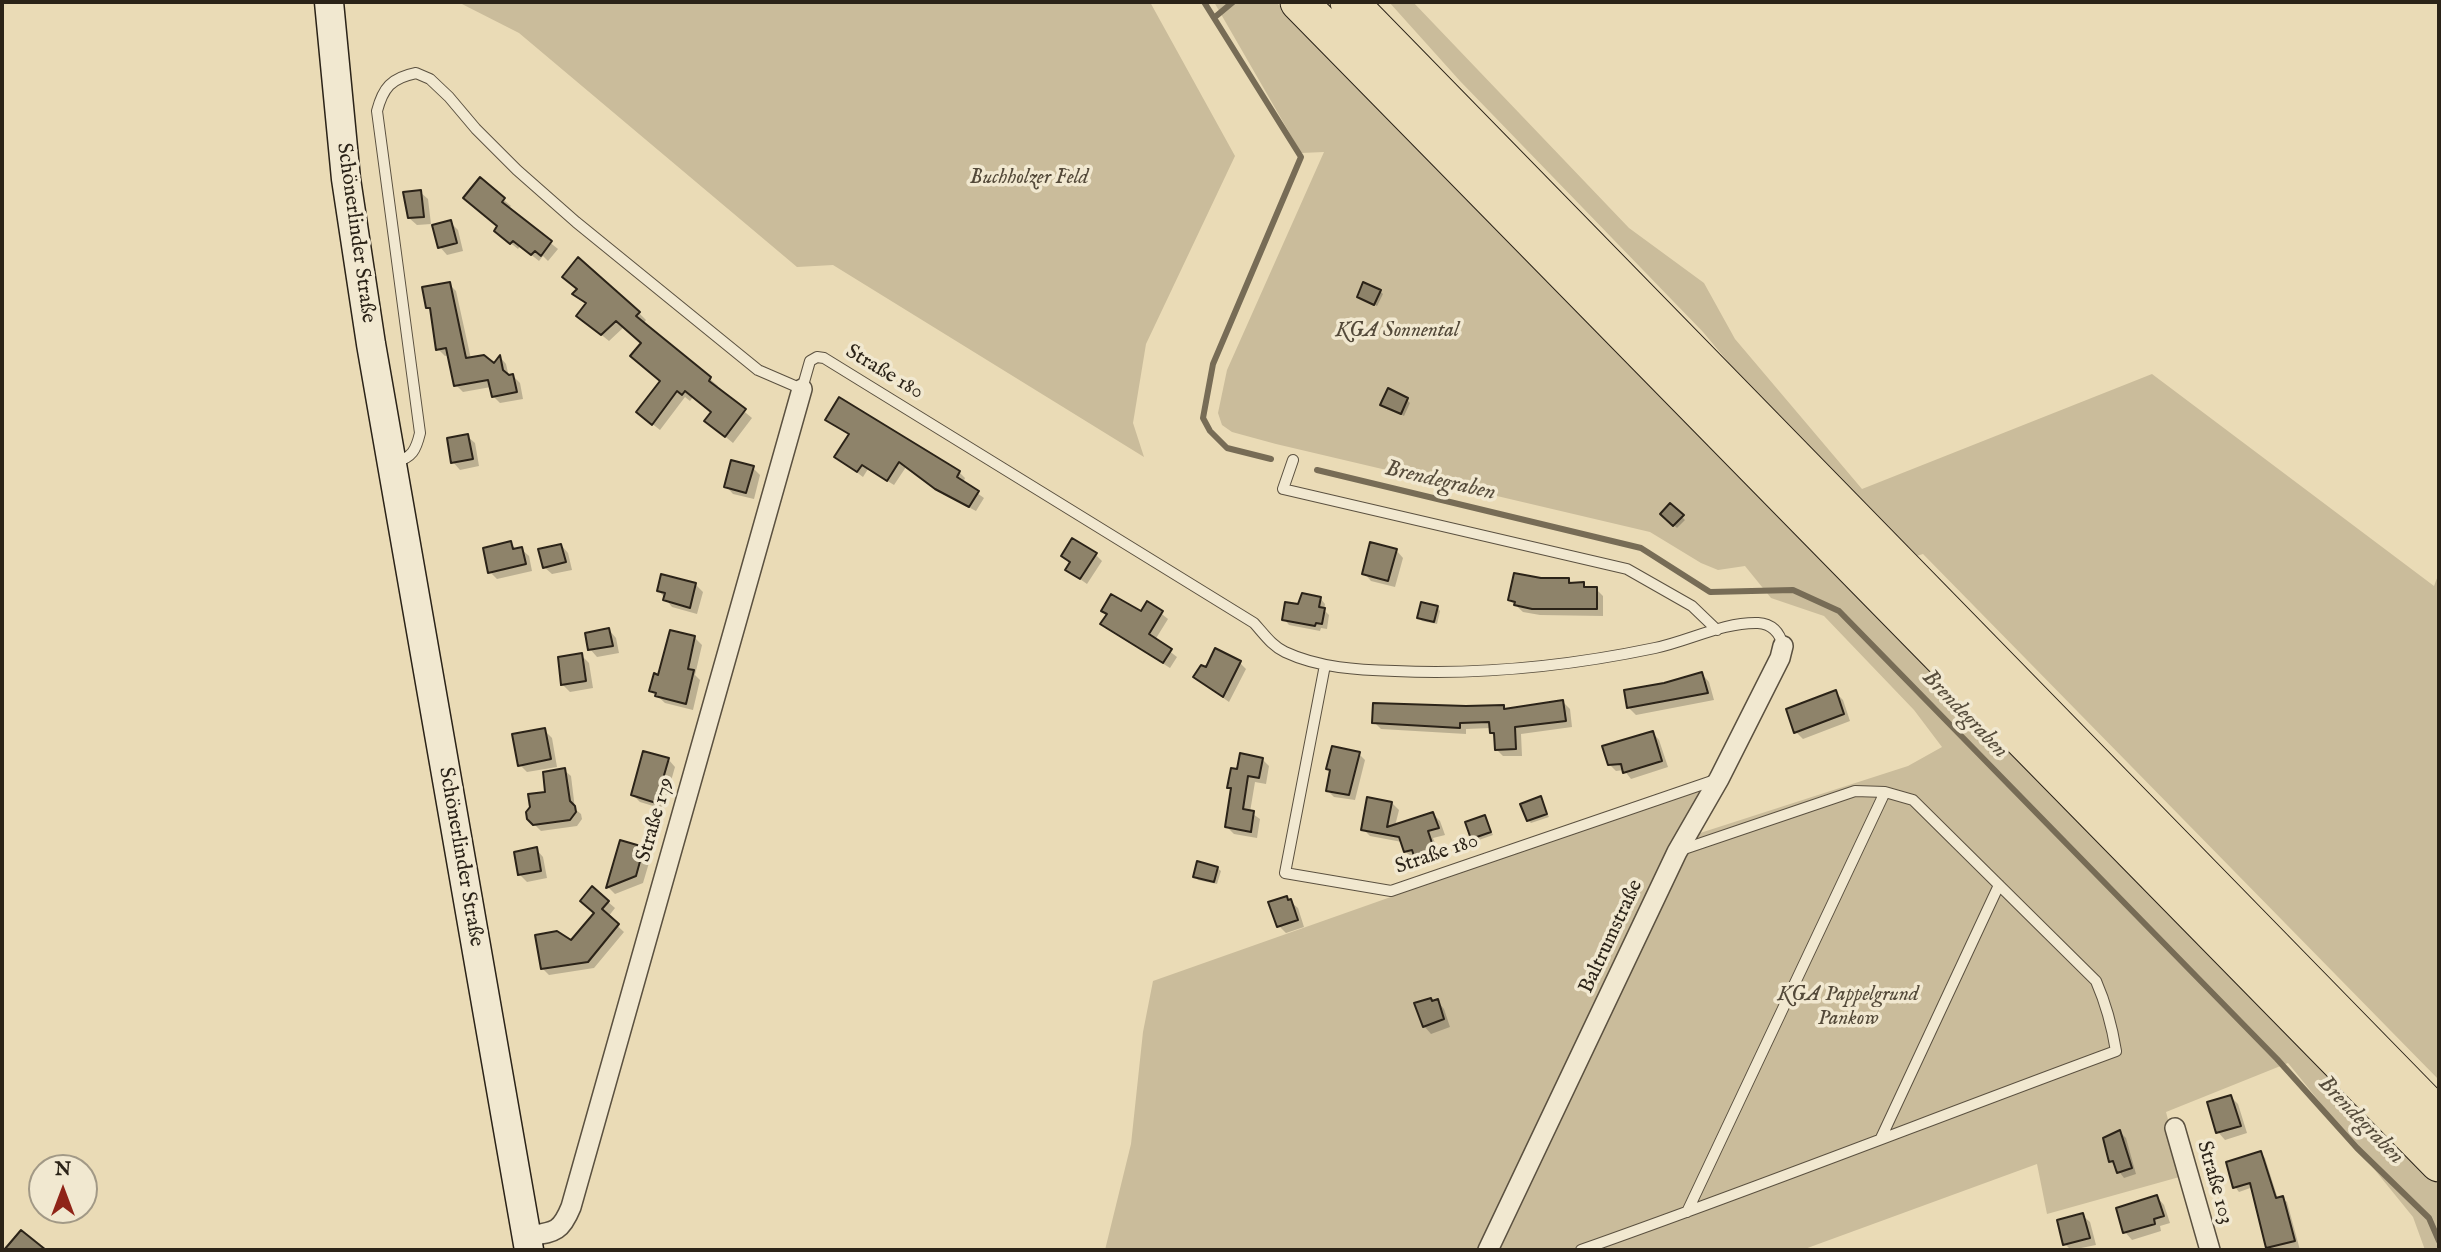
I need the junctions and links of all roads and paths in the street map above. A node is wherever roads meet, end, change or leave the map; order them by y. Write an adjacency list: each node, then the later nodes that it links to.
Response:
1 (329, 2): 8 (main road, Schönerlinder Straße)
2 (1299, 2): 19 (highway)
3 (1349, 2): 5 (highway)
4 (1379, 2): 5 (highway)
5 (1705, 368): 16 (highway)
6 (802, 389): 8 (lane, Schönerlinder Straße); 11 (lane, Straße 180); 21 (street, Straße 179)
7 (1293, 460): 9 (lane)
8 (391, 463): 21 (main road, Schönerlinder Straße)
9 (1717, 630): 10 (lane, Straße 180); 11 (lane, Straße 180)
10 (1783, 646): 12 (street, Baltrumstraße)
11 (1325, 665): 12 (lane, Straße 180)
12 (1718, 779): 14 (street, Baltrumstraße)
13 (1885, 792): 14 (lane); 15 (lane); 20 (lane)
14 (1678, 852): 22 (street, Baltrumstraße)
15 (1999, 885): 18 (lane); 18 (lane)
16 (2439, 1116)
17 (2175, 1128): 24 (street, Straße 103)
18 (1881, 1138): 20 (lane)
19 (2439, 1163)
20 (1687, 1212): 23 (lane)
21 (528, 1243)
22 (1488, 1250)
23 (1581, 1250)
24 (2210, 1250)

